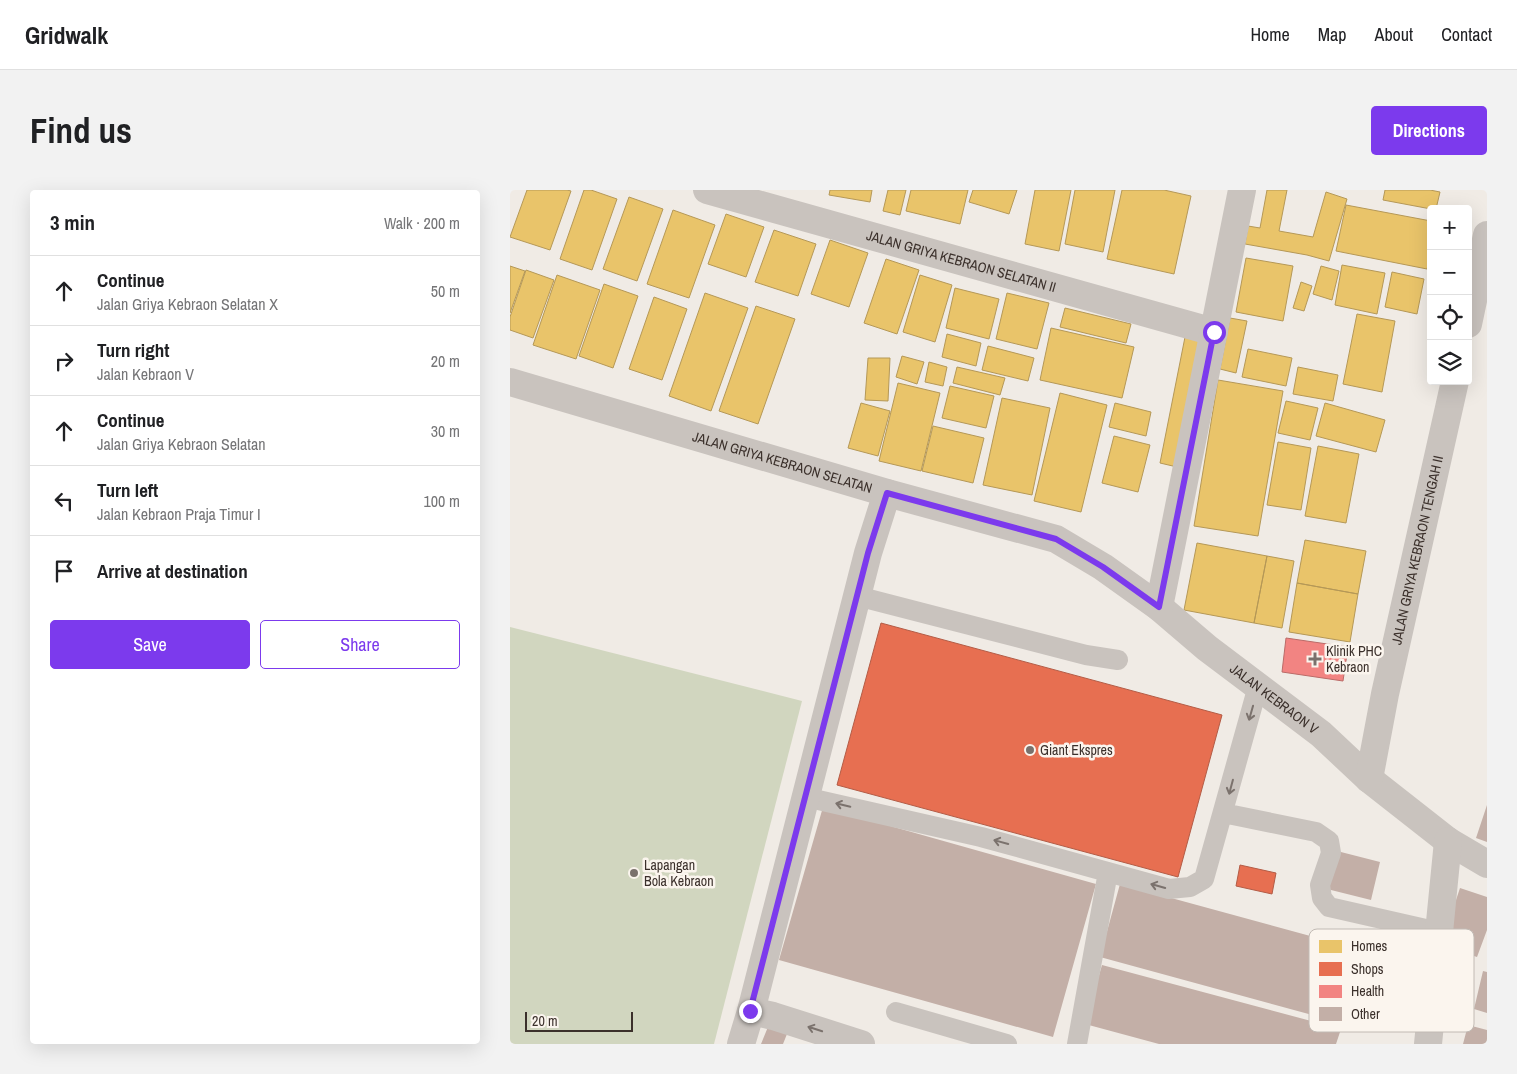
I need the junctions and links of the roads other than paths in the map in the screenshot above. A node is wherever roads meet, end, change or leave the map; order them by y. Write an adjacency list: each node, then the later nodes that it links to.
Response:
1 (707, 190): 5 (street, JALAN GRIYA KEBRAON SELATAN II)
2 (1242, 190): 5 (street)
3 (1487, 235): 4 (street)
4 (1472, 305)
5 (1214, 332): 11 (street)
6 (510, 382): 8 (street, JALAN GRIYA KEBRAON SELATAN)
7 (1455, 385): 14 (street, JALAN GRIYA KEBRAON TENGAH II)
8 (887, 493): 9 (street, JALAN GRIYA KEBRAON SELATAN); 10 (street)
9 (1056, 539): 11 (street, JALAN KEBRAON V)
10 (857, 596): 12 (lane); 15 (street)
11 (1159, 607): 13 (street, JALAN KEBRAON V)
12 (1118, 660)
13 (1258, 686): 14 (street, JALAN KEBRAON V); 16 (lane, one-way to 16)
14 (1369, 779): 17 (street, JALAN KEBRAON V)
15 (805, 797): 19 (lane, one-way to 15); 22 (street)
16 (1223, 813): 19 (lane, one-way to 19); 20 (lane)
17 (1448, 841): 18 (street, JALAN KEBRAON V); 21 (street)
18 (1487, 864)
19 (1108, 872): 27 (lane)
20 (1426, 929)
21 (1439, 929)
22 (750, 1011): 24 (street); 25 (street, one-way to 22)
23 (896, 1012): 26 (lane)
24 (741, 1044)
25 (861, 1044)
26 (1007, 1044)
27 (1077, 1044)

